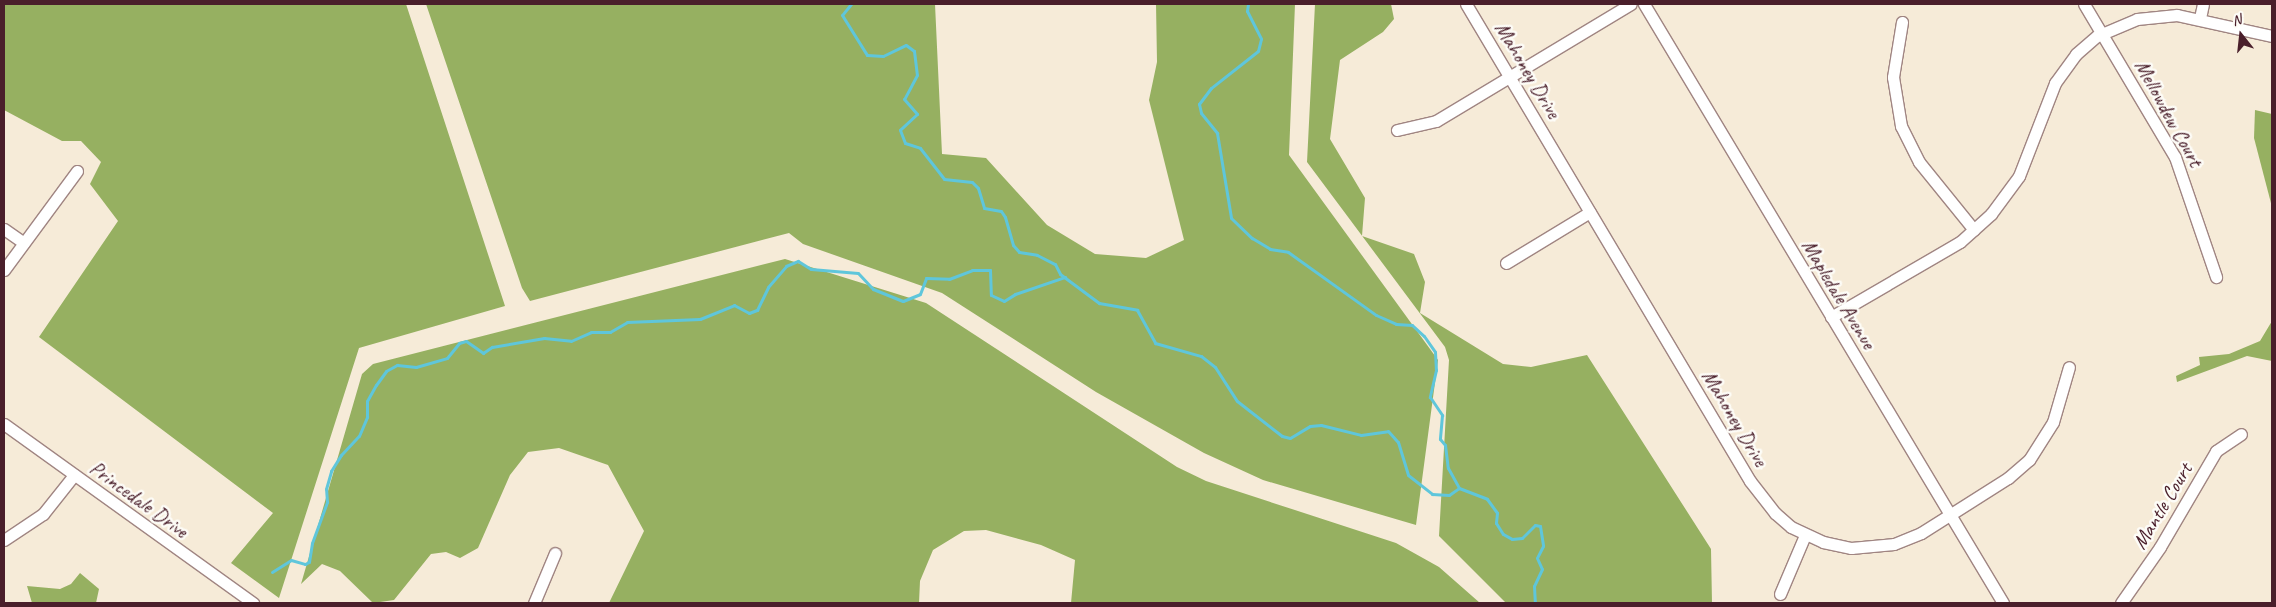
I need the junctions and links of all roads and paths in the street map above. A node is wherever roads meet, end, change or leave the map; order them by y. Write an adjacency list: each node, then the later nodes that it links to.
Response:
1 (1466, 4): 10 (street, Mahoney Drive)
2 (1631, 4): 10 (street)
3 (1644, 4): 20 (street, Mapledale Avenue)
4 (2084, 4): 8 (street, Mellowdew Court)
5 (2203, 4): 6 (street)
6 (2200, 18): 8 (street); 9 (street)
7 (1902, 22): 15 (street)
8 (2102, 33): 15 (street); 19 (street, Mellowdew Court)
9 (2272, 36)
10 (1510, 77): 11 (street); 13 (street, Mahoney Drive)
11 (1397, 130)
12 (77, 171): 16 (street)
13 (1590, 212): 17 (street); 26 (street, Mahoney Drive)
14 (4, 229): 16 (street)
15 (1974, 230): 20 (street)
16 (24, 243): 18 (street)
17 (1506, 263)
18 (4, 270)
19 (2216, 277)
20 (1831, 317): 25 (street, Mapledale Avenue)
21 (2069, 367): 25 (street, Mahoney Drive)
22 (4, 424): 24 (street, Princedale Drive)
23 (2241, 434): 33 (street, Mantle Court)
24 (74, 474): 27 (street); 30 (street, Princedale Drive)
25 (1950, 515): 26 (street, Mahoney Drive); 32 (street, Mapledale Avenue)
26 (1805, 535): 29 (street)
27 (4, 540)
28 (555, 553): 31 (street)
29 (1780, 594)
30 (253, 603)
31 (534, 603)
32 (2003, 603)
33 (2121, 603)

